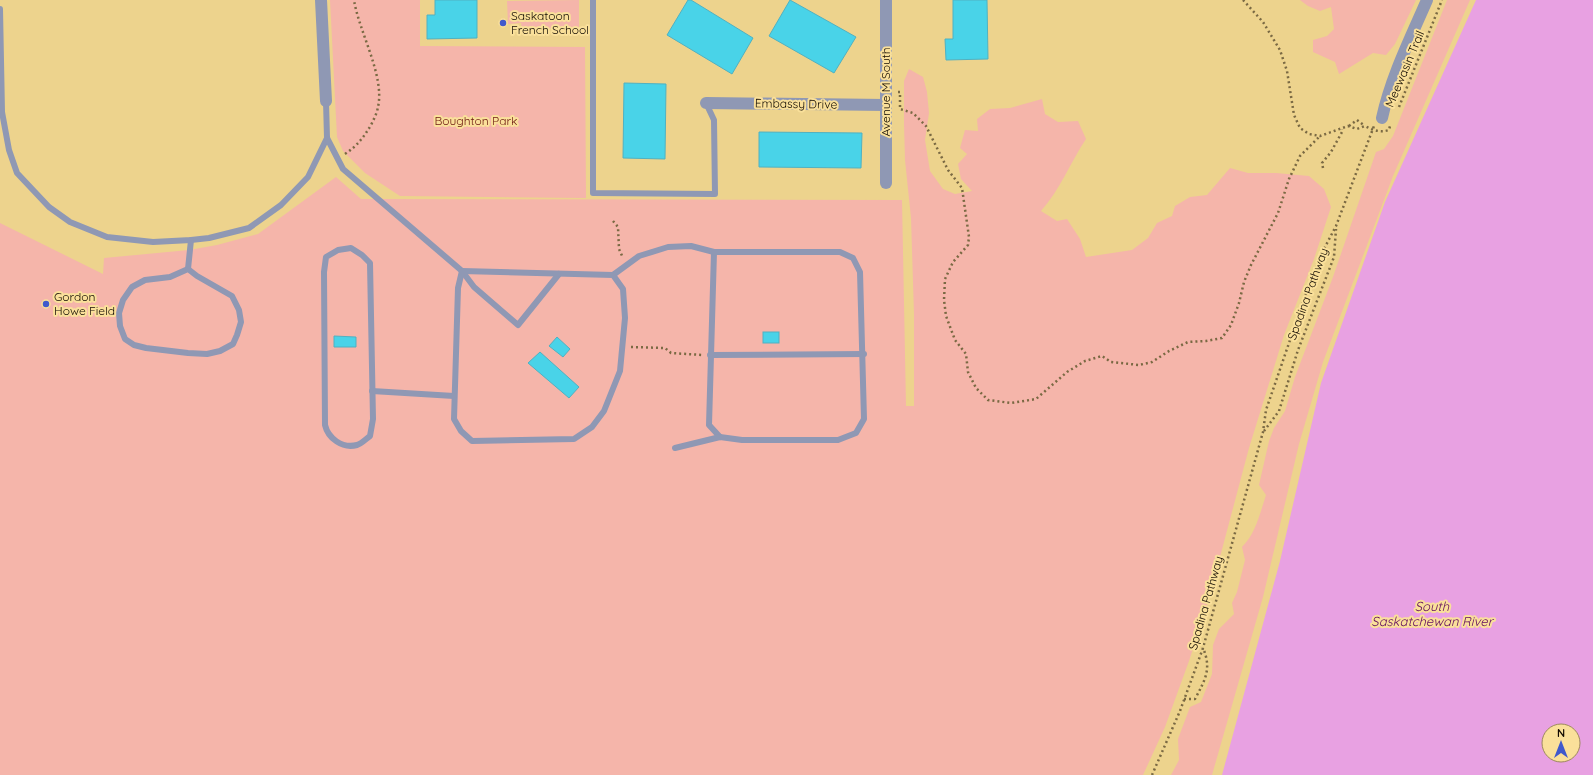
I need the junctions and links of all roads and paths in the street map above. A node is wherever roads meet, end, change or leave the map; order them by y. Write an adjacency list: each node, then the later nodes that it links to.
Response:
1 (322, 0): 10 (street)
2 (354, 0): 21 (path)
3 (593, 0): 11 (lane)
4 (886, 0): 9 (street, Avenue M South)
5 (1242, 0): 19 (path)
6 (1427, 0): 14 (street)
7 (1442, 0): 13 (path, Meewasin Trail)
8 (0, 9): 26 (lane)
9 (886, 92): 12 (street, Avenue M South); 19 (path)
10 (326, 100): 20 (lane)
11 (706, 103): 12 (street, Embassy Drive)
12 (886, 105): 23 (street, Avenue M South)
13 (1398, 109)
14 (1383, 122): 18 (path, Spadina Pathway); 18 (path, Meewasin Trail)
15 (1348, 126): 16 (path); 16 (path); 17 (path)
16 (1365, 126): 18 (path)
17 (1342, 129): 19 (path); 22 (path)
18 (1374, 130): 25 (path, Spadina Pathway)
19 (1320, 136)
20 (327, 138): 21 (lane); 26 (lane)
21 (338, 159): 30 (lane)
22 (1323, 168)
23 (886, 183)
24 (613, 221): 28 (path)
25 (1336, 226): 38 (path, Spadina Pathway); 38 (path, Spadina Pathway)
26 (191, 240): 29 (lane)
27 (714, 252): 28 (lane); 34 (lane); 35 (lane)
28 (626, 266): 32 (lane)
29 (188, 269): 29 (lane)
30 (462, 271): 31 (lane); 31 (lane); 37 (lane)
31 (559, 274): 32 (lane)
32 (613, 275): 33 (lane)
33 (622, 347): 35 (path); 37 (lane)
34 (864, 354): 35 (lane); 39 (lane)
35 (710, 355): 39 (lane)
36 (372, 391): 36 (lane); 37 (lane)
37 (454, 396)
38 (1263, 432): 41 (path, Spadina Pathway)
39 (720, 437): 40 (lane)
40 (675, 448)
41 (1203, 648): 42 (path, Spadina Pathway); 42 (path)
42 (1184, 699): 43 (path, Spadina Pathway)
43 (1152, 775)

